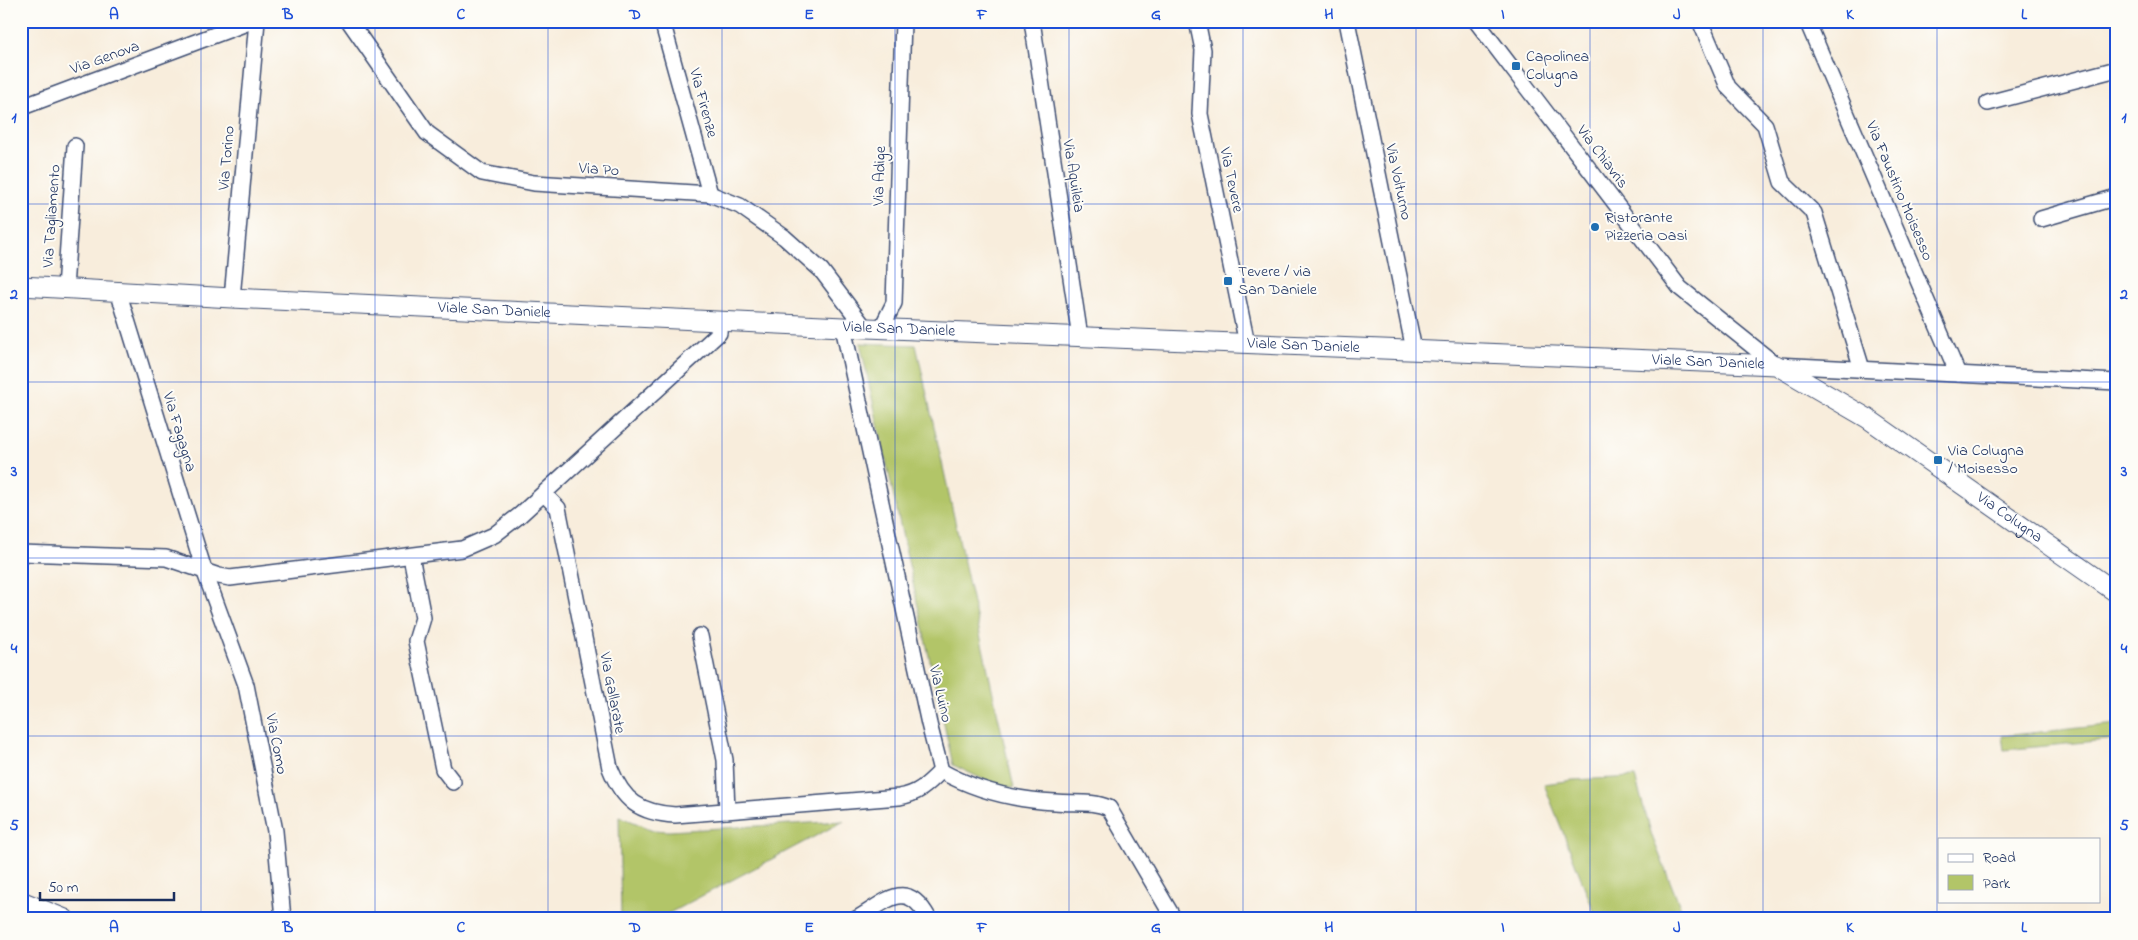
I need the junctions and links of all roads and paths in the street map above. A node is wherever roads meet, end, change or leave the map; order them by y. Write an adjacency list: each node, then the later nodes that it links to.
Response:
1 (252, 21): 14 (street, Via Genova)
2 (257, 21): 22 (street, Via Torino)
3 (348, 21): 16 (street, Via Po)
4 (662, 21): 16 (street, Via Firenze)
5 (903, 21): 25 (street, Via Adige)
6 (1032, 21): 26 (street, Via Aquileia)
7 (1197, 21): 27 (street, Via Tevere)
8 (1347, 21): 28 (street, Via Volturno)
9 (1476, 21): 29 (street, Via Chiavris)
10 (1700, 21): 30 (street)
11 (1807, 21): 31 (street, Via Faustino Moisesso)
12 (2117, 69): 13 (street)
13 (1988, 104)
14 (25, 106)
15 (75, 146): 20 (street, Via Tagliamento)
16 (710, 194): 25 (street, Via Po)
17 (2117, 197): 18 (street)
18 (2041, 219)
19 (21, 286): 20 (street, Viale San Daniele)
20 (65, 288): 21 (street, Viale San Daniele)
21 (118, 291): 22 (street, Viale San Daniele); 36 (street, Via Fagagna)
22 (232, 298): 23 (street, Viale San Daniele)
23 (720, 321): 24 (street, Viale San Daniele); 33 (street)
24 (843, 327): 25 (street, Viale San Daniele); 39 (street, Via Luino)
25 (873, 329): 26 (street, Viale San Daniele)
26 (1080, 336): 27 (street, Viale San Daniele)
27 (1247, 344): 28 (street, Viale San Daniele)
28 (1414, 350): 29 (street, Viale San Daniele)
29 (1776, 364): 30 (street); 37 (street, Via Colugna)
30 (1862, 369): 31 (street)
31 (1958, 374): 32 (street)
32 (2117, 382)
33 (544, 494): 35 (street); 41 (street, Via Gallarate)
34 (21, 553): 36 (street)
35 (411, 556): 36 (street); 40 (street)
36 (206, 576): 44 (street, Via Como)
37 (2117, 592)
38 (700, 636): 41 (street)
39 (941, 771): 41 (street, Via Gallarate); 47 (street)
40 (453, 782)
41 (727, 811)
42 (21, 901): 43 (street)
43 (65, 919)
44 (282, 919)
45 (856, 919): 46 (street)
46 (929, 919)
47 (1174, 919)

